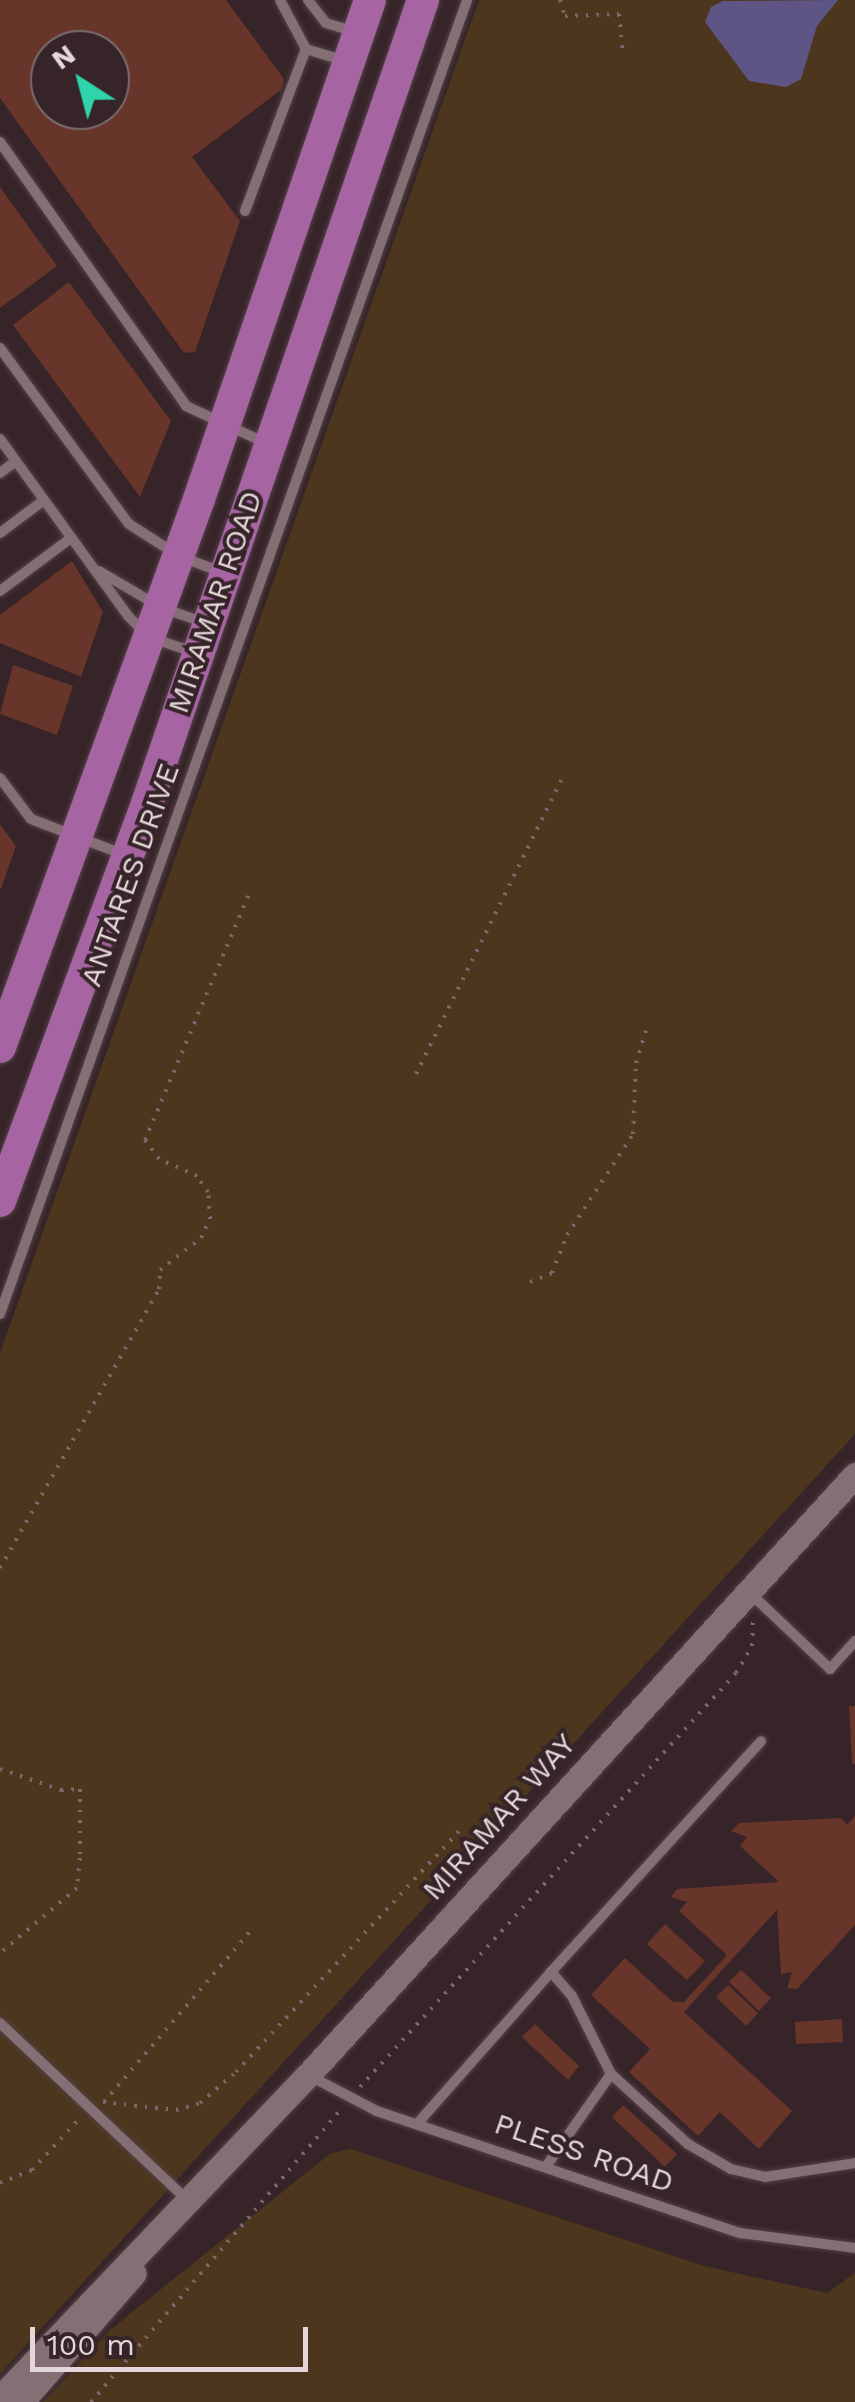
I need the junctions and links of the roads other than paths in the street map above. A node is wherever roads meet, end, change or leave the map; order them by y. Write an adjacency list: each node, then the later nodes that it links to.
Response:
1 (280, 0): 7 (lane)
2 (308, 0): 6 (lane)
3 (370, 0): 6 (main road, MIRAMAR ROAD)
4 (423, 0): 13 (main road, MIRAMAR ROAD)
5 (467, 0): 30 (lane, ANTARES DRIVE)
6 (354, 48): 7 (lane); 11 (main road, MIRAMAR ROAD)
7 (306, 50): 9 (lane)
8 (0, 142): 11 (lane)
9 (244, 211)
10 (0, 348): 19 (lane)
11 (225, 425): 13 (lane); 19 (main road, MIRAMAR ROAD)
12 (0, 439): 14 (lane)
13 (269, 444): 21 (main road, MIRAMAR ROAD)
14 (16, 461): 15 (lane); 16 (lane)
15 (0, 473)
16 (44, 500): 17 (lane); 18 (lane)
17 (0, 533)
18 (70, 538): 20 (lane); 22 (lane)
19 (179, 556): 21 (lane); 23 (main road, MIRAMAR ROAD)
20 (94, 568): 23 (lane); 23 (lane)
21 (224, 574): 24 (main road, MIRAMAR ROAD)
22 (0, 591)
23 (154, 622): 24 (lane); 24 (lane); 26 (main road, MIRAMAR ROAD)
24 (202, 639): 27 (main road, MIRAMAR ROAD)
25 (0, 778): 26 (lane)
26 (77, 837): 27 (lane); 28 (main road, MIRAMAR ROAD)
27 (128, 856): 29 (main road, MIRAMAR ROAD)
28 (0, 1045)
29 (0, 1200)
30 (0, 1314)
31 (855, 1475): 32 (street, MIRAMAR WAY)
32 (755, 1598): 33 (lane); 38 (street, MIRAMAR WAY)
33 (855, 1641)
34 (761, 1740): 35 (lane)
35 (551, 1972): 37 (lane); 39 (lane)
36 (0, 2023): 42 (lane)
37 (610, 2074): 40 (lane); 41 (lane)
38 (308, 2075): 39 (lane, PLESS ROAD); 42 (street, MIRAMAR WAY)
39 (418, 2124): 41 (lane, PLESS ROAD)
40 (855, 2163)
41 (547, 2166): 43 (lane, PLESS ROAD)
42 (188, 2202): 44 (street, MIRAMAR WAY); 45 (street, MIRAMAR WAY)
43 (855, 2248)
44 (0, 2398)
45 (21, 2402)

